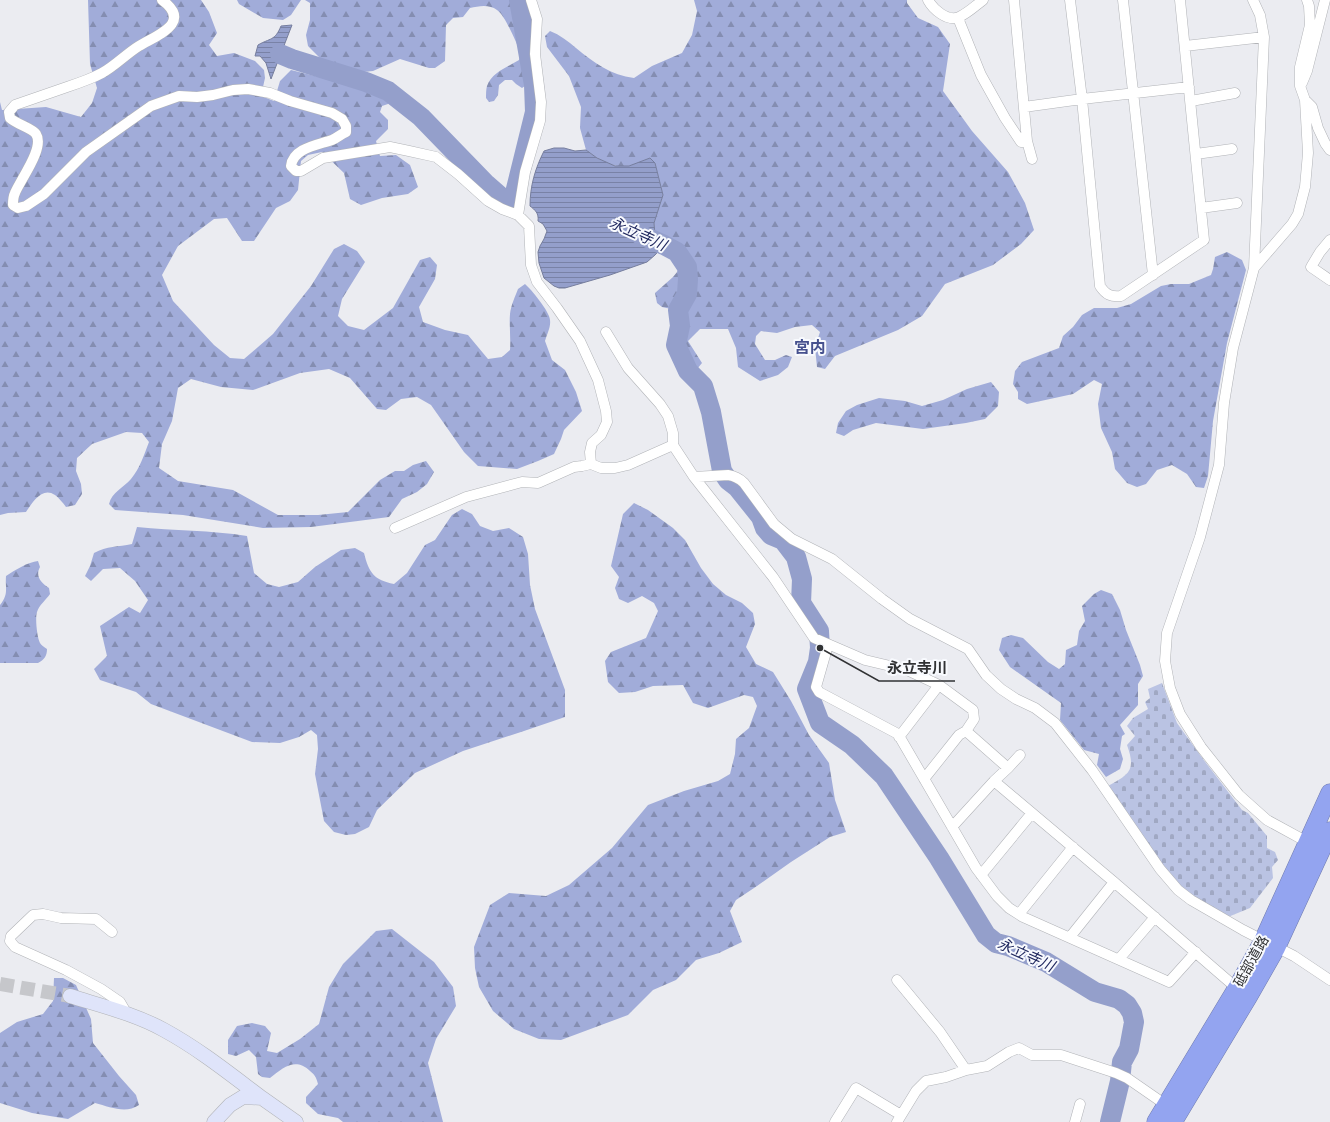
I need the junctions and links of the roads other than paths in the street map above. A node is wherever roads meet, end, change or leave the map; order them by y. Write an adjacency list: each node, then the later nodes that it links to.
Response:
1 (162, 0): 30 (street)
2 (531, 0): 30 (street)
3 (928, 0): 12 (street)
4 (983, 0): 12 (street)
5 (1014, 0): 22 (street)
6 (1070, 0): 19 (street)
7 (1123, 0): 17 (street)
8 (1180, 0): 14 (street)
9 (1253, 0): 13 (street)
10 (1308, 0): 15 (street)
11 (1325, 0): 15 (street)
12 (958, 18): 23 (street)
13 (1264, 37): 14 (street); 32 (street)
14 (1185, 46): 16 (street)
15 (1300, 86): 20 (street)
16 (1189, 87): 17 (street); 21 (street)
17 (1133, 93): 19 (street); 33 (street)
18 (1235, 93): 21 (street)
19 (1082, 99): 22 (street); 33 (street)
20 (1305, 100): 25 (street); 32 (street)
21 (1191, 101): 26 (street)
22 (1024, 107): 23 (street)
23 (1027, 141): 27 (street)
24 (1232, 149): 26 (street)
25 (1330, 150)
26 (1196, 154): 29 (street)
27 (1032, 159)
28 (1237, 203): 29 (street)
29 (1201, 208): 33 (street)
30 (518, 214): 37 (street)
31 (1330, 240): 34 (street)
32 (1254, 268): 52 (street)
33 (1153, 274)
34 (1330, 280)
35 (606, 332): 36 (street)
36 (674, 444): 37 (street); 38 (street)
37 (591, 464): 39 (street)
38 (694, 478): 40 (street); 60 (street)
39 (395, 528)
40 (826, 644): 41 (street); 43 (street)
41 (939, 685): 42 (street); 43 (street)
42 (966, 731): 45 (street); 46 (street)
43 (899, 737): 46 (street)
44 (1020, 755): 45 (street)
45 (1008, 768): 47 (street)
46 (924, 779): 50 (street)
47 (994, 780): 49 (street); 50 (street)
48 (1330, 792): 52 (highway, 砥部道路)
49 (1032, 813): 53 (street); 54 (street)
50 (952, 827): 54 (street)
51 (1330, 831): 52 (highway, 砥部道路)
52 (1315, 846): 60 (highway, 砥部道路)
53 (1073, 847): 55 (street); 56 (street)
54 (982, 875): 56 (street)
55 (1114, 882): 57 (street); 59 (street)
56 (1019, 914): 59 (street)
57 (1155, 917): 61 (street); 62 (street)
58 (112, 932): 67 (street)
59 (1070, 937): 62 (street)
60 (1269, 944): 64 (street); 65 (highway, 砥部道路)
61 (1196, 952): 62 (street); 65 (street)
62 (1119, 959)
63 (897, 980): 68 (street)
64 (1330, 980)
65 (1242, 993): 71 (highway, 砥部道路); 78 (highway, 砥部道路)
66 (70, 996): 67 (street)
67 (127, 1014): 69 (street)
68 (966, 1070): 71 (street); 72 (street)
69 (262, 1098): 73 (street); 74 (street)
70 (1080, 1104): 76 (street)
71 (1166, 1105): 77 (highway, 砥部道路)
72 (899, 1118): 75 (street)
73 (214, 1122)
74 (296, 1122)
75 (835, 1122)
76 (1074, 1122)
77 (1156, 1122)
78 (1173, 1122)

